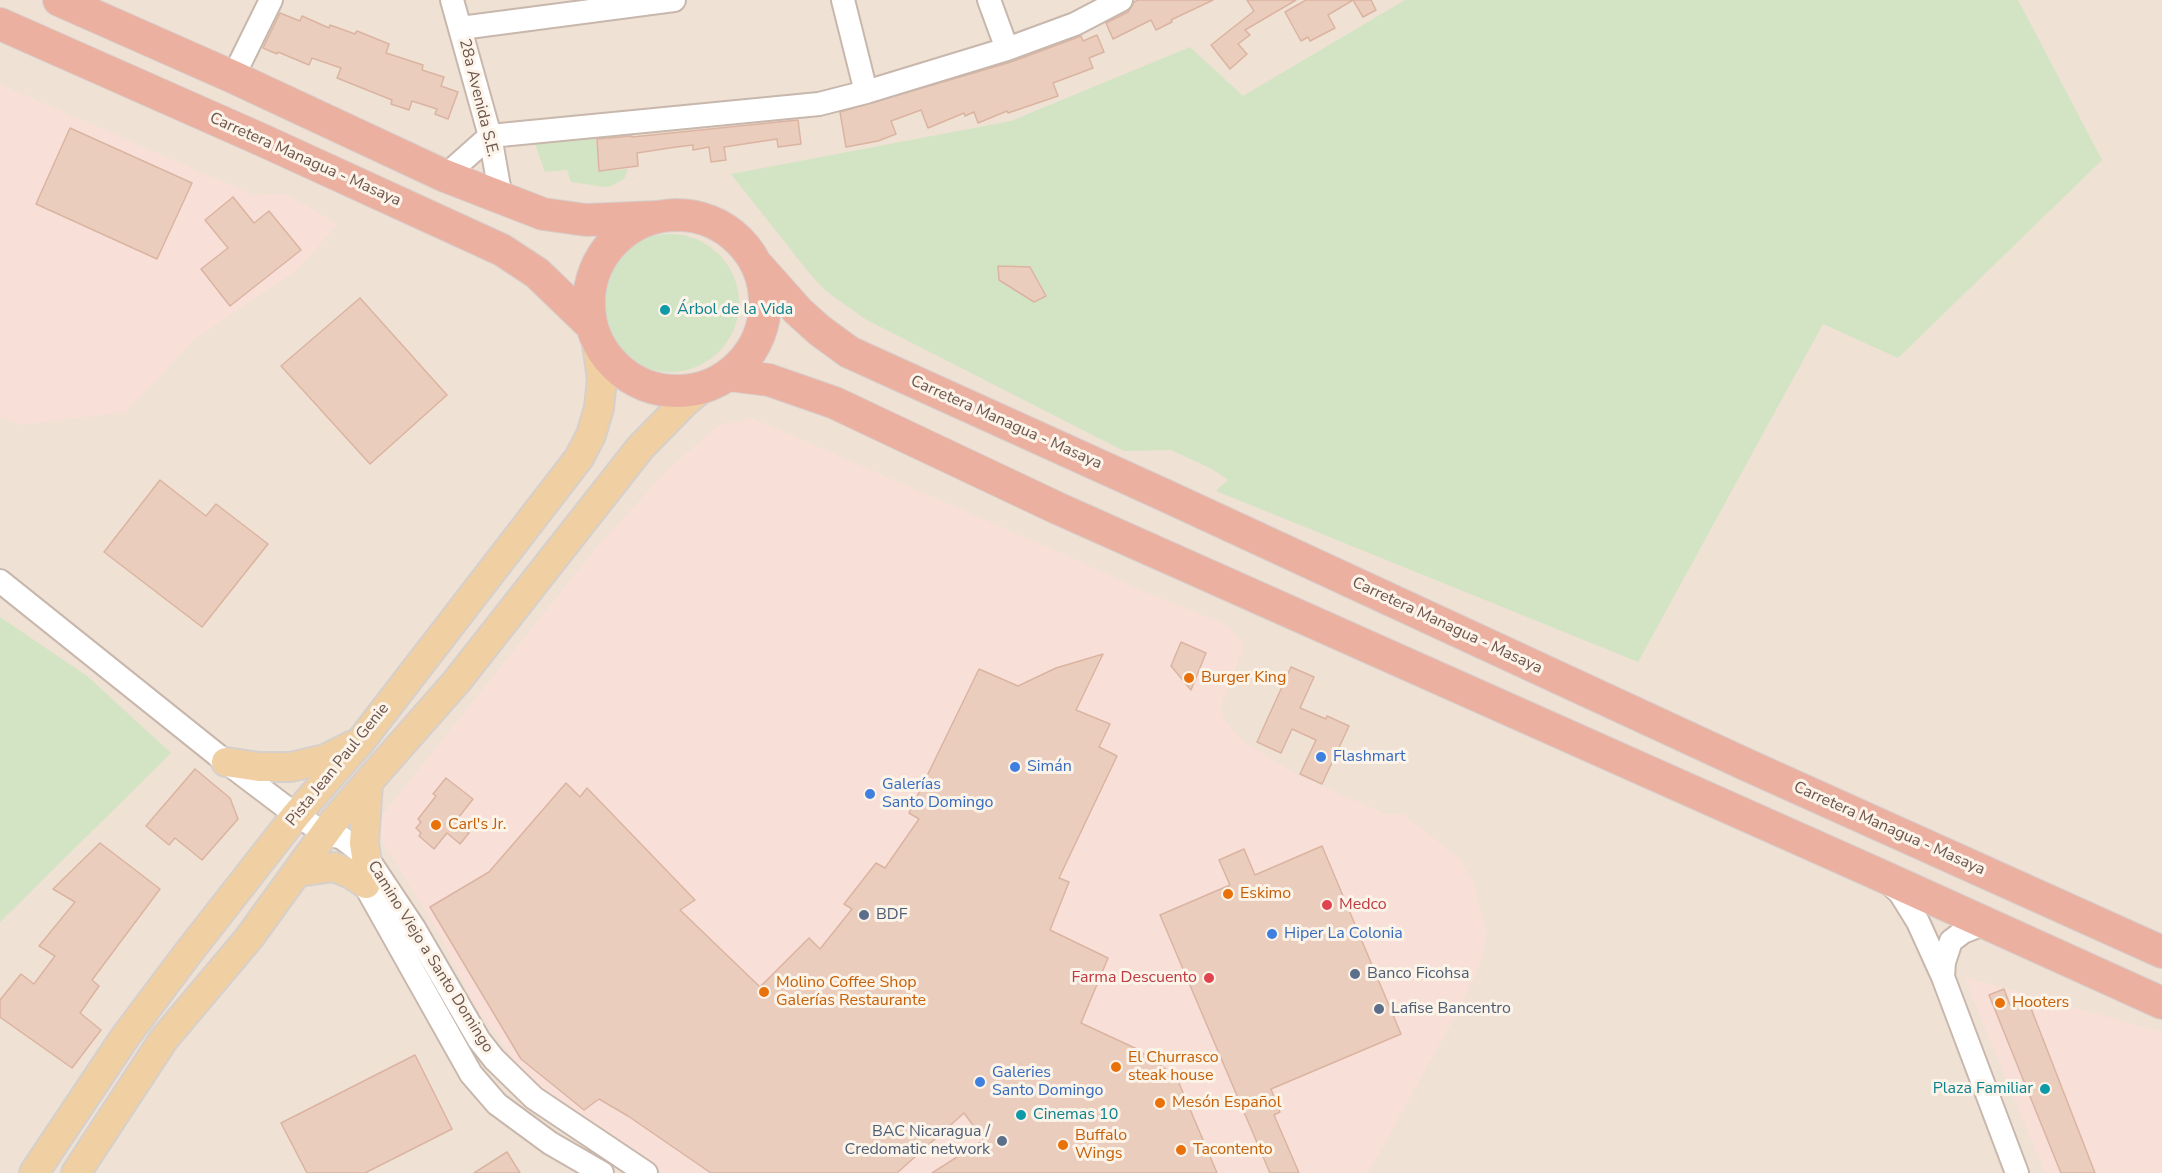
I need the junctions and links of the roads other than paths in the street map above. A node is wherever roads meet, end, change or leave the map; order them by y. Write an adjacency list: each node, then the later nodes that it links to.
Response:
1 (58, 0): 11 (highway)
2 (271, 0): 11 (street)
3 (452, 0): 9 (street, 28a Avenida S.E.)
4 (674, 0): 9 (street)
5 (843, 0): 12 (street)
6 (989, 0): 10 (street)
7 (1121, 0): 10 (street)
8 (0, 24): 18 (highway, Carretera Managua - Masaya)
9 (461, 28): 13 (street, 28a Avenida S.E.)
10 (1007, 49): 12 (street)
11 (233, 77): 14 (highway)
12 (866, 92): 13 (street)
13 (490, 136): 14 (street); 15 (street, 28a Avenida S.E.)
14 (445, 176): 15 (highway)
15 (501, 198): 16 (highway)
16 (642, 223): 17 (highway); 18 (highway)
17 (757, 265): 19 (highway); 31 (highway, Carretera Managua - Masaya)
18 (595, 335): 19 (highway); 21 (main road, Pista Jean Paul Genie)
19 (715, 381): 23 (main road, Pista Jean Paul Genie); 28 (highway)
20 (0, 581): 22 (street, Camino Viejo a Santo Domingo)
21 (360, 742): 22 (main road); 24 (main road, Pista Jean Paul Genie)
22 (226, 762): 24 (street, Camino Viejo a Santo Domingo)
23 (368, 784): 25 (main road, Pista Jean Paul Genie); 26 (main road)
24 (296, 815): 25 (street, Camino Viejo a Santo Domingo); 34 (main road, Pista Jean Paul Genie)
25 (325, 833): 26 (street, Camino Viejo a Santo Domingo); 27 (main road, Pista Jean Paul Genie); 29 (street, Camino Viejo a Santo Domingo)
26 (366, 856): 37 (street, Camino Viejo a Santo Domingo)
27 (298, 872): 29 (main road); 35 (main road, Pista Jean Paul Genie)
28 (1882, 876): 30 (highway); 32 (street)
29 (366, 884): 36 (street, Camino Viejo a Santo Domingo)
30 (1986, 923): 32 (street); 33 (highway)
31 (2162, 952)
32 (1943, 977): 38 (street)
33 (2162, 1004)
34 (34, 1173)
35 (76, 1173)
36 (602, 1173)
37 (646, 1173)
38 (2017, 1173)

